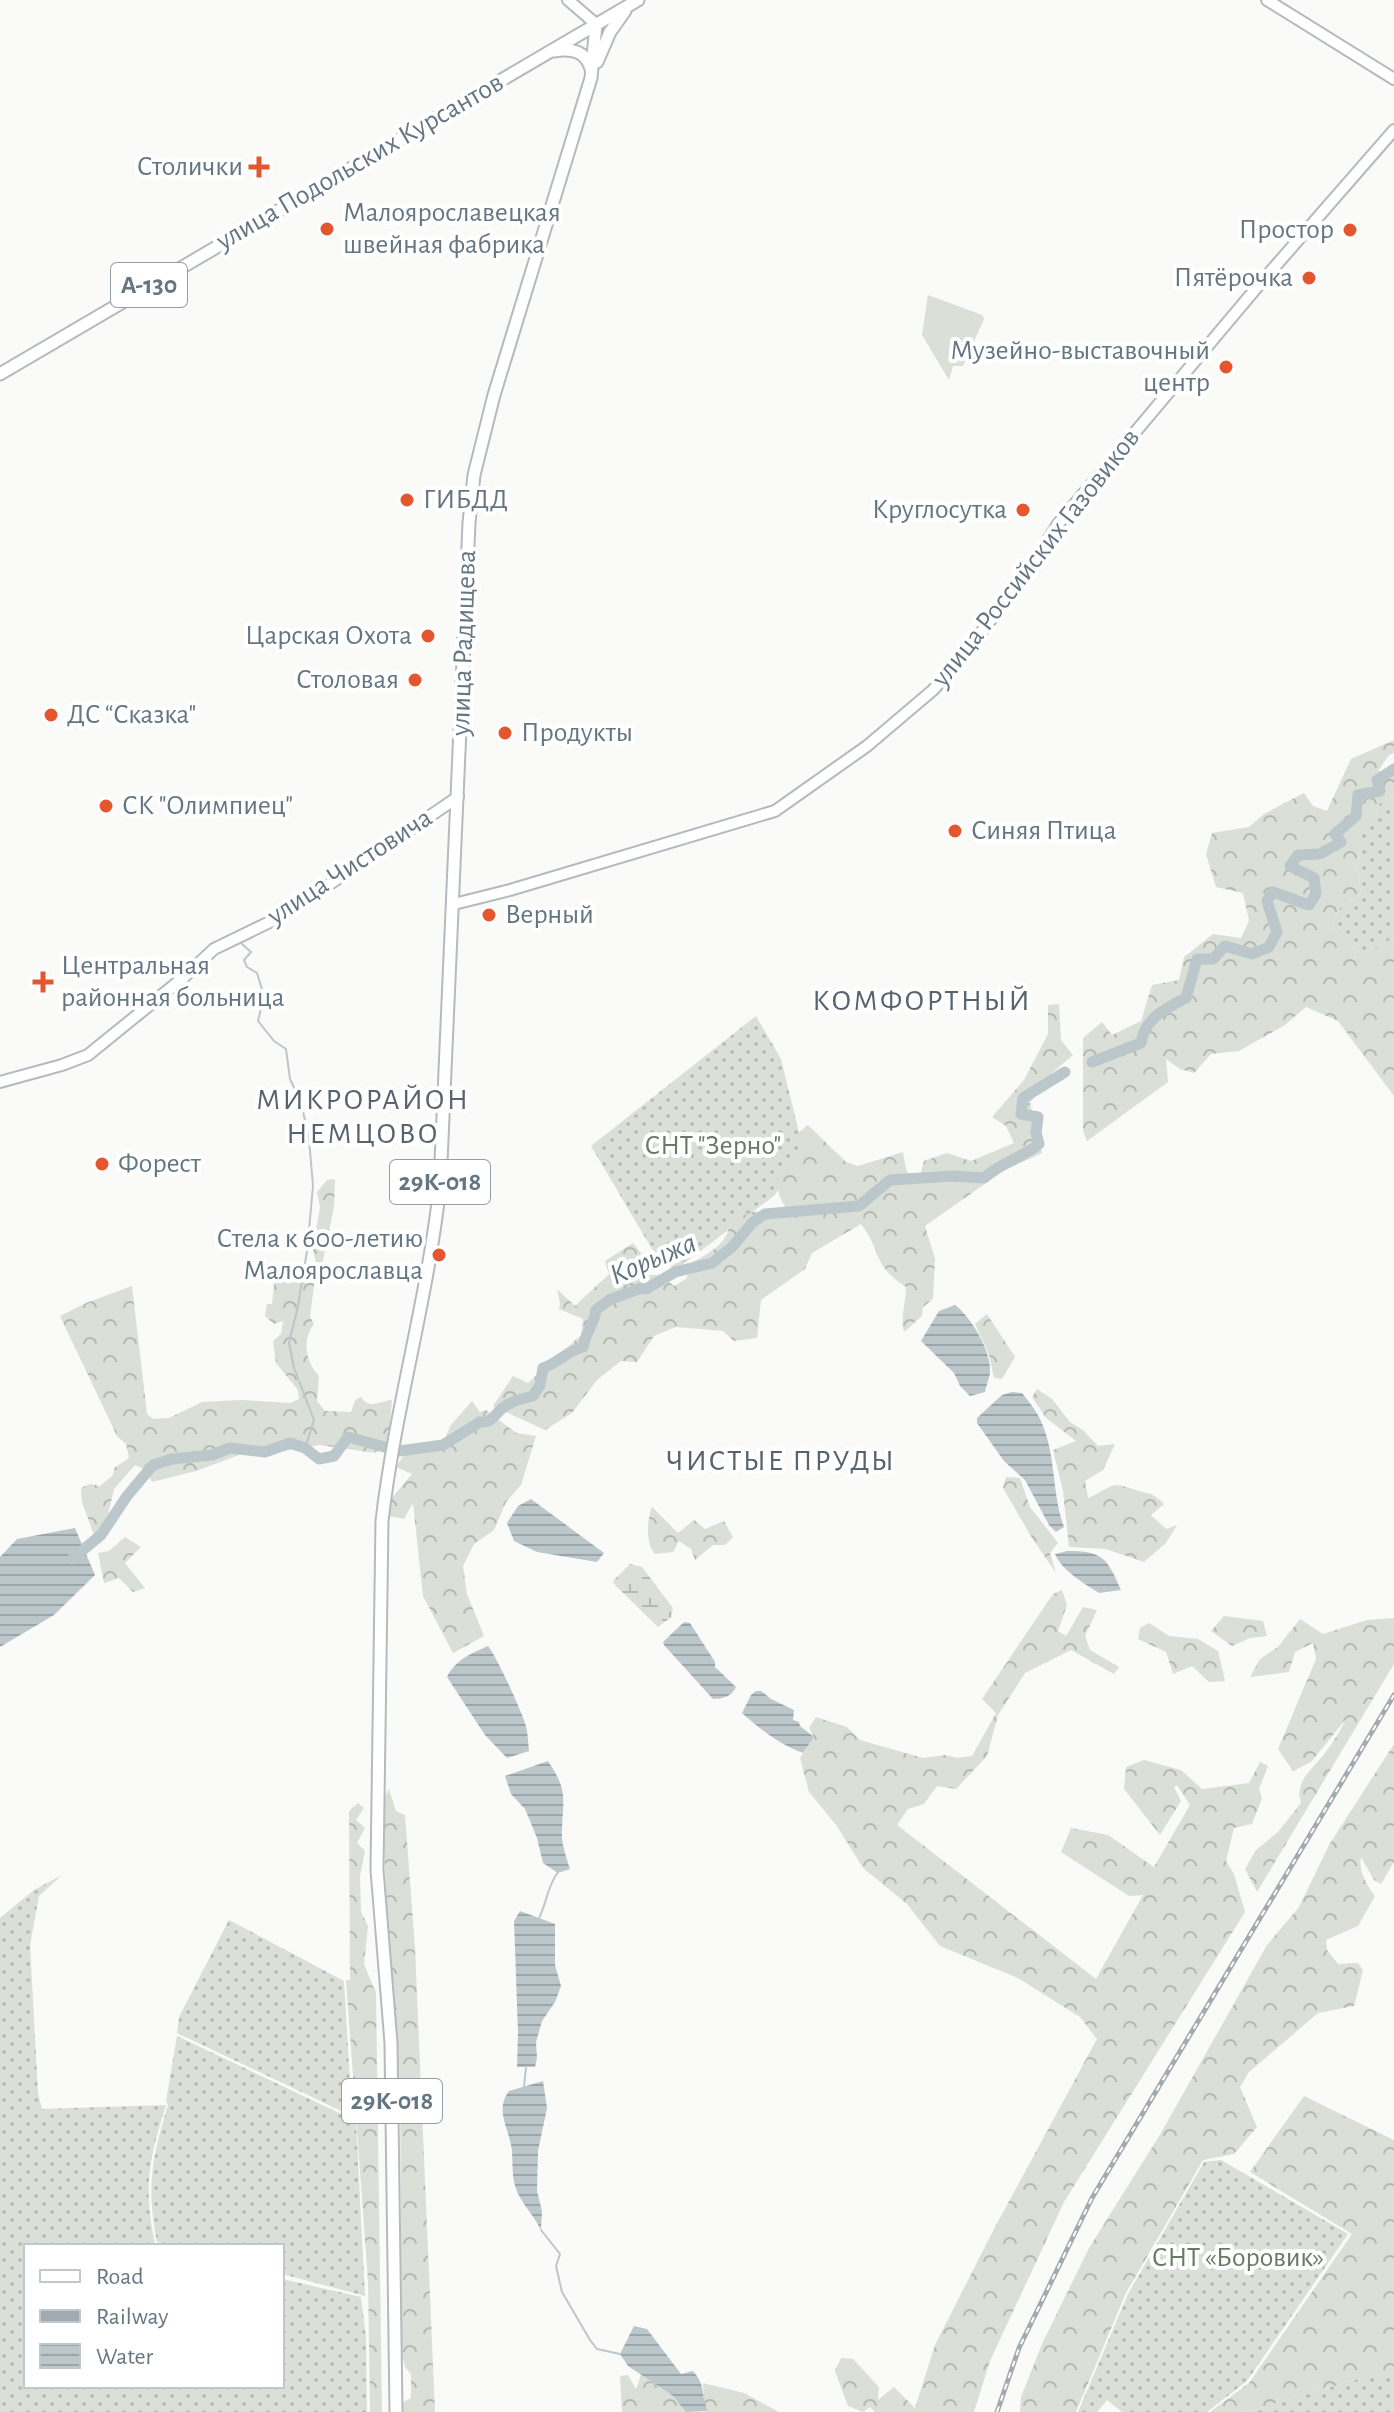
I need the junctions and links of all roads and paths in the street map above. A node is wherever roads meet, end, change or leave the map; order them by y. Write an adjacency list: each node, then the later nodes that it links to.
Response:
1 (568, 0): 4 (main road)
2 (1267, 0): 7 (main road)
3 (635, 2): 4 (main road, А-130); 6 (main road)
4 (596, 24): 5 (main road, улица Подольских Курсантов / А-130); 6 (main road, улица Радищева)
5 (546, 54): 6 (main road); 9 (main road, улица Подольских Курсантов / А-130)
6 (591, 78): 10 (main road, улица Радищева)
7 (1394, 79)
8 (1394, 130): 11 (main road, улица Российских Газовиков)
9 (0, 374)
10 (458, 797): 11 (main road, улица Радищева); 12 (main road, улица Чистовича)
11 (454, 904): 13 (main road, улица Радищева / 29К-018)
12 (0, 1082)
13 (396, 2412)

